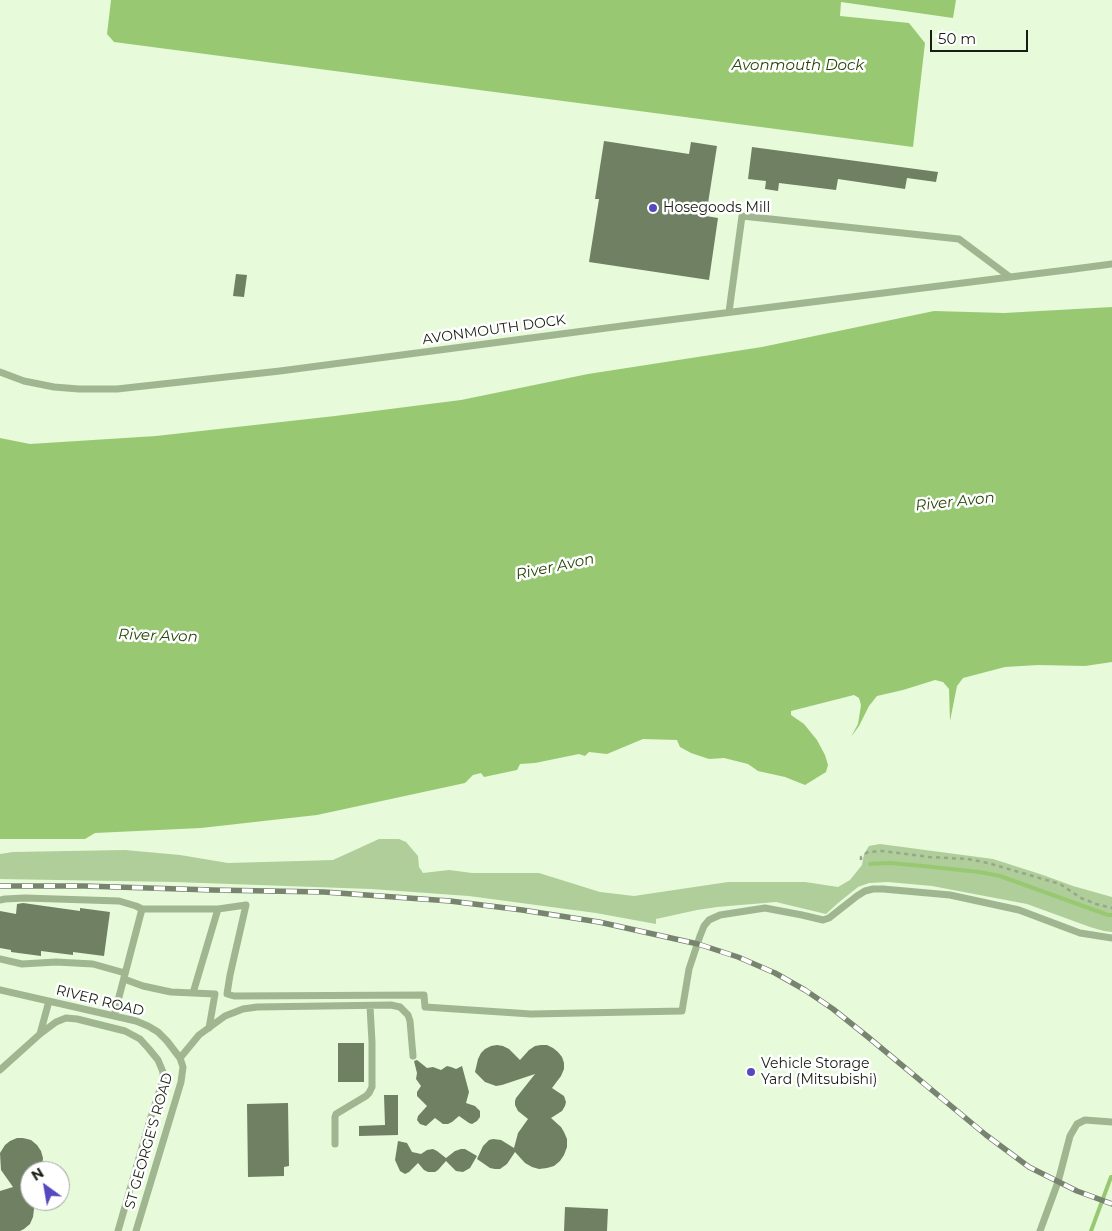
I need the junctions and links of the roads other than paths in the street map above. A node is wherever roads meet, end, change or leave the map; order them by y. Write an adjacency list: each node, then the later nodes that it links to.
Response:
1 (1112, 264): 2 (lane, AVONMOUTH DOCK)
2 (1010, 277): 3 (lane, AVONMOUTH DOCK); 3 (lane)
3 (729, 312): 4 (lane, AVONMOUTH DOCK)
4 (0, 372)
5 (0, 900): 6 (lane)
6 (142, 909): 7 (lane); 10 (lane)
7 (218, 909): 8 (lane); 12 (lane)
8 (1112, 938)
9 (0, 959): 10 (lane)
10 (125, 976): 12 (lane); 15 (lane)
11 (0, 990): 13 (lane, RIVER ROAD)
12 (193, 993): 16 (lane)
13 (49, 1001): 15 (lane, RIVER ROAD); 17 (lane)
14 (370, 1006): 16 (lane); 18 (lane); 22 (lane)
15 (114, 1016): 19 (lane, RIVER ROAD)
16 (208, 1028): 19 (lane)
17 (40, 1034): 20 (lane); 23 (lane)
18 (413, 1056)
19 (180, 1058): 24 (lane, ST GEORGE'S ROAD)
20 (0, 1070)
21 (1112, 1122): 25 (lane)
22 (335, 1144)
23 (118, 1231)
24 (136, 1231)
25 (1040, 1231)

